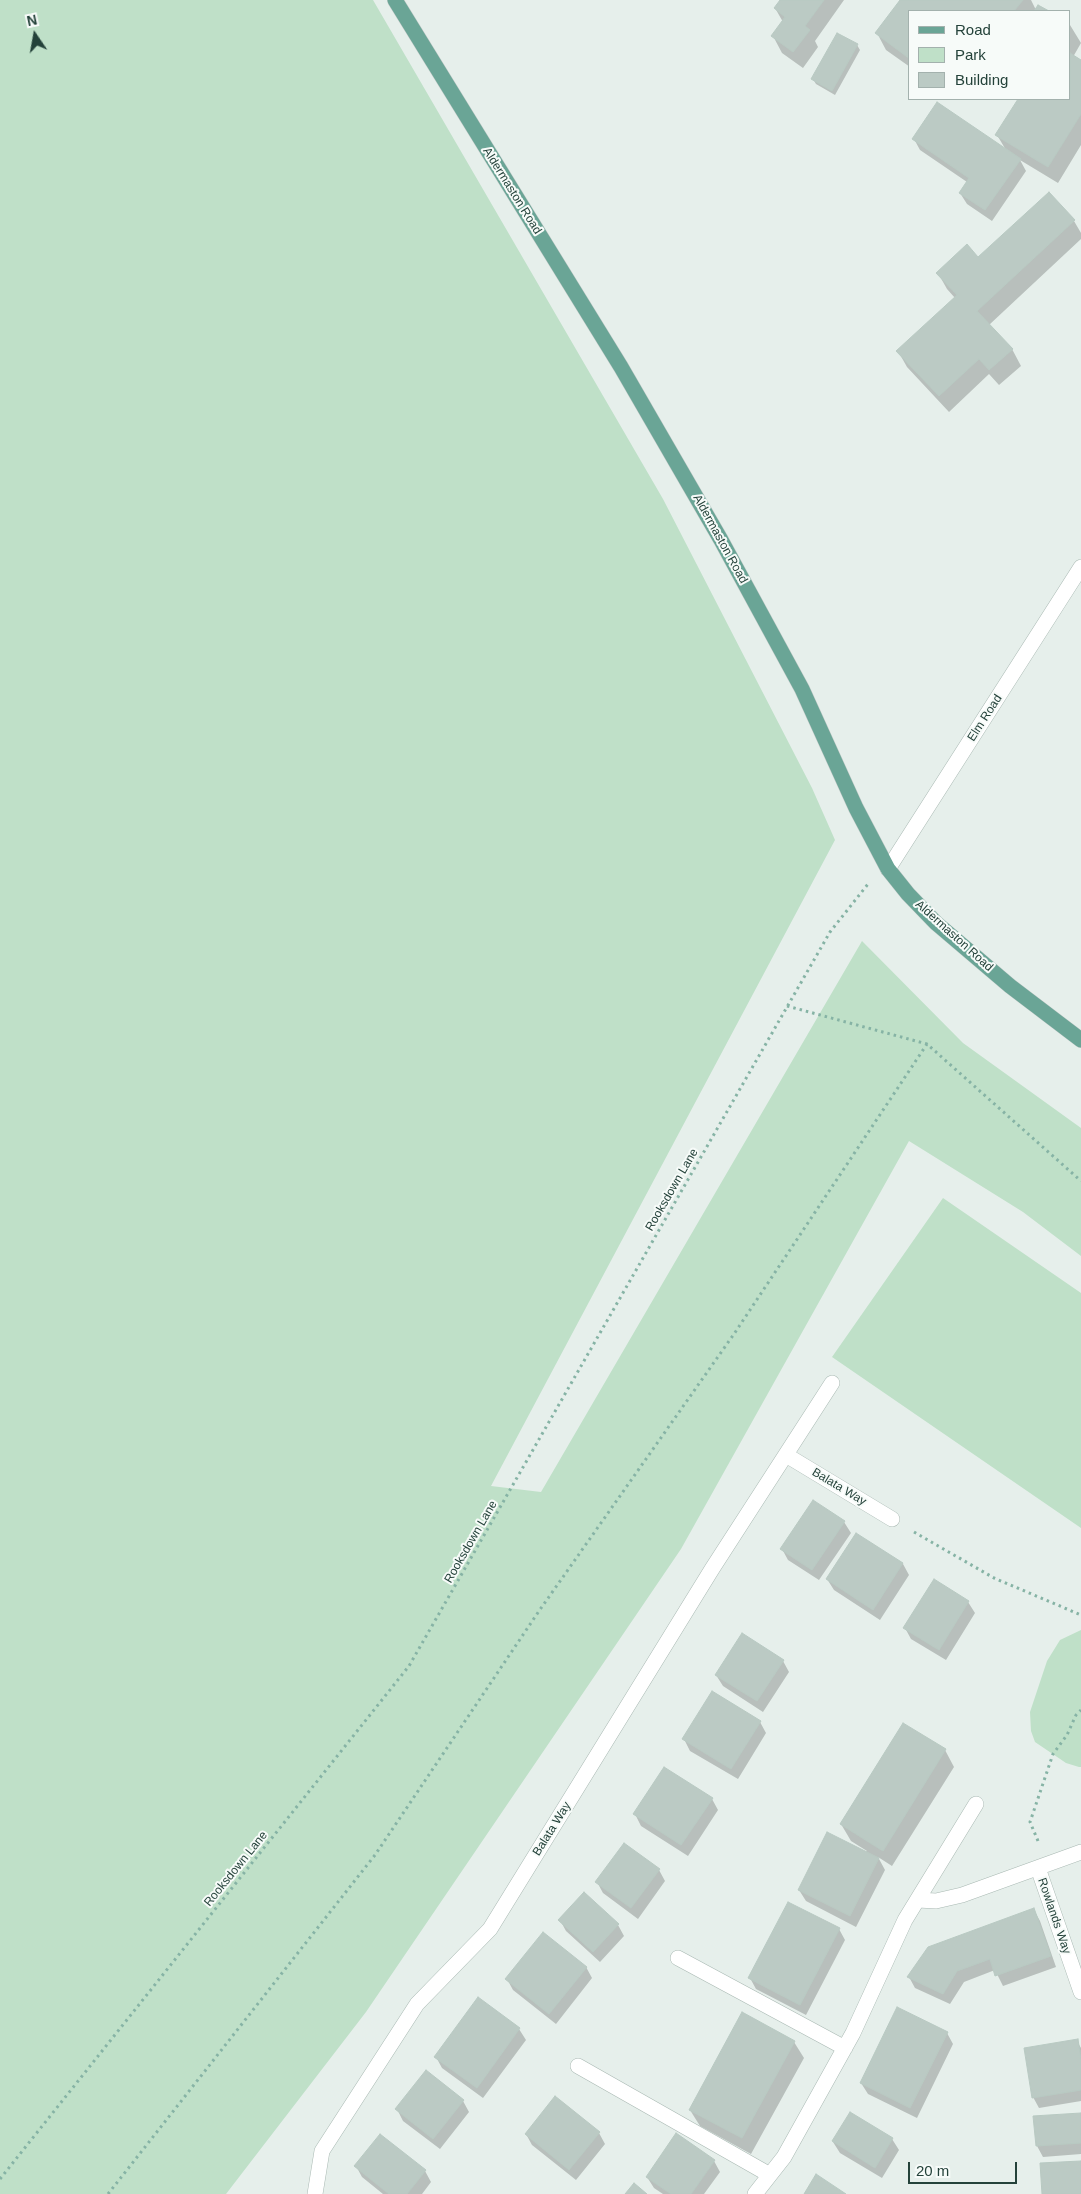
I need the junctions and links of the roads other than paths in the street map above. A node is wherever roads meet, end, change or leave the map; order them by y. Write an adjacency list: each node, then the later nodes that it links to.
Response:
1 (394, 0): 3 (main road, Aldermaston Road)
2 (1081, 567): 3 (street, Elm Road)
3 (888, 869): 4 (main road, Aldermaston Road)
4 (1081, 1040)
5 (832, 1383): 6 (street, Balata Way)
6 (786, 1455): 7 (street, Balata Way); 17 (street, Balata Way)
7 (892, 1520)
8 (976, 1804): 11 (street)
9 (1081, 1852): 10 (street)
10 (1042, 1866): 11 (street); 13 (street, Rowlands Way)
11 (918, 1900): 14 (street)
12 (678, 1958): 14 (street)
13 (1081, 1992)
14 (844, 2048): 16 (street)
15 (578, 2066): 16 (street)
16 (770, 2175): 18 (street)
17 (316, 2194)
18 (755, 2194)

